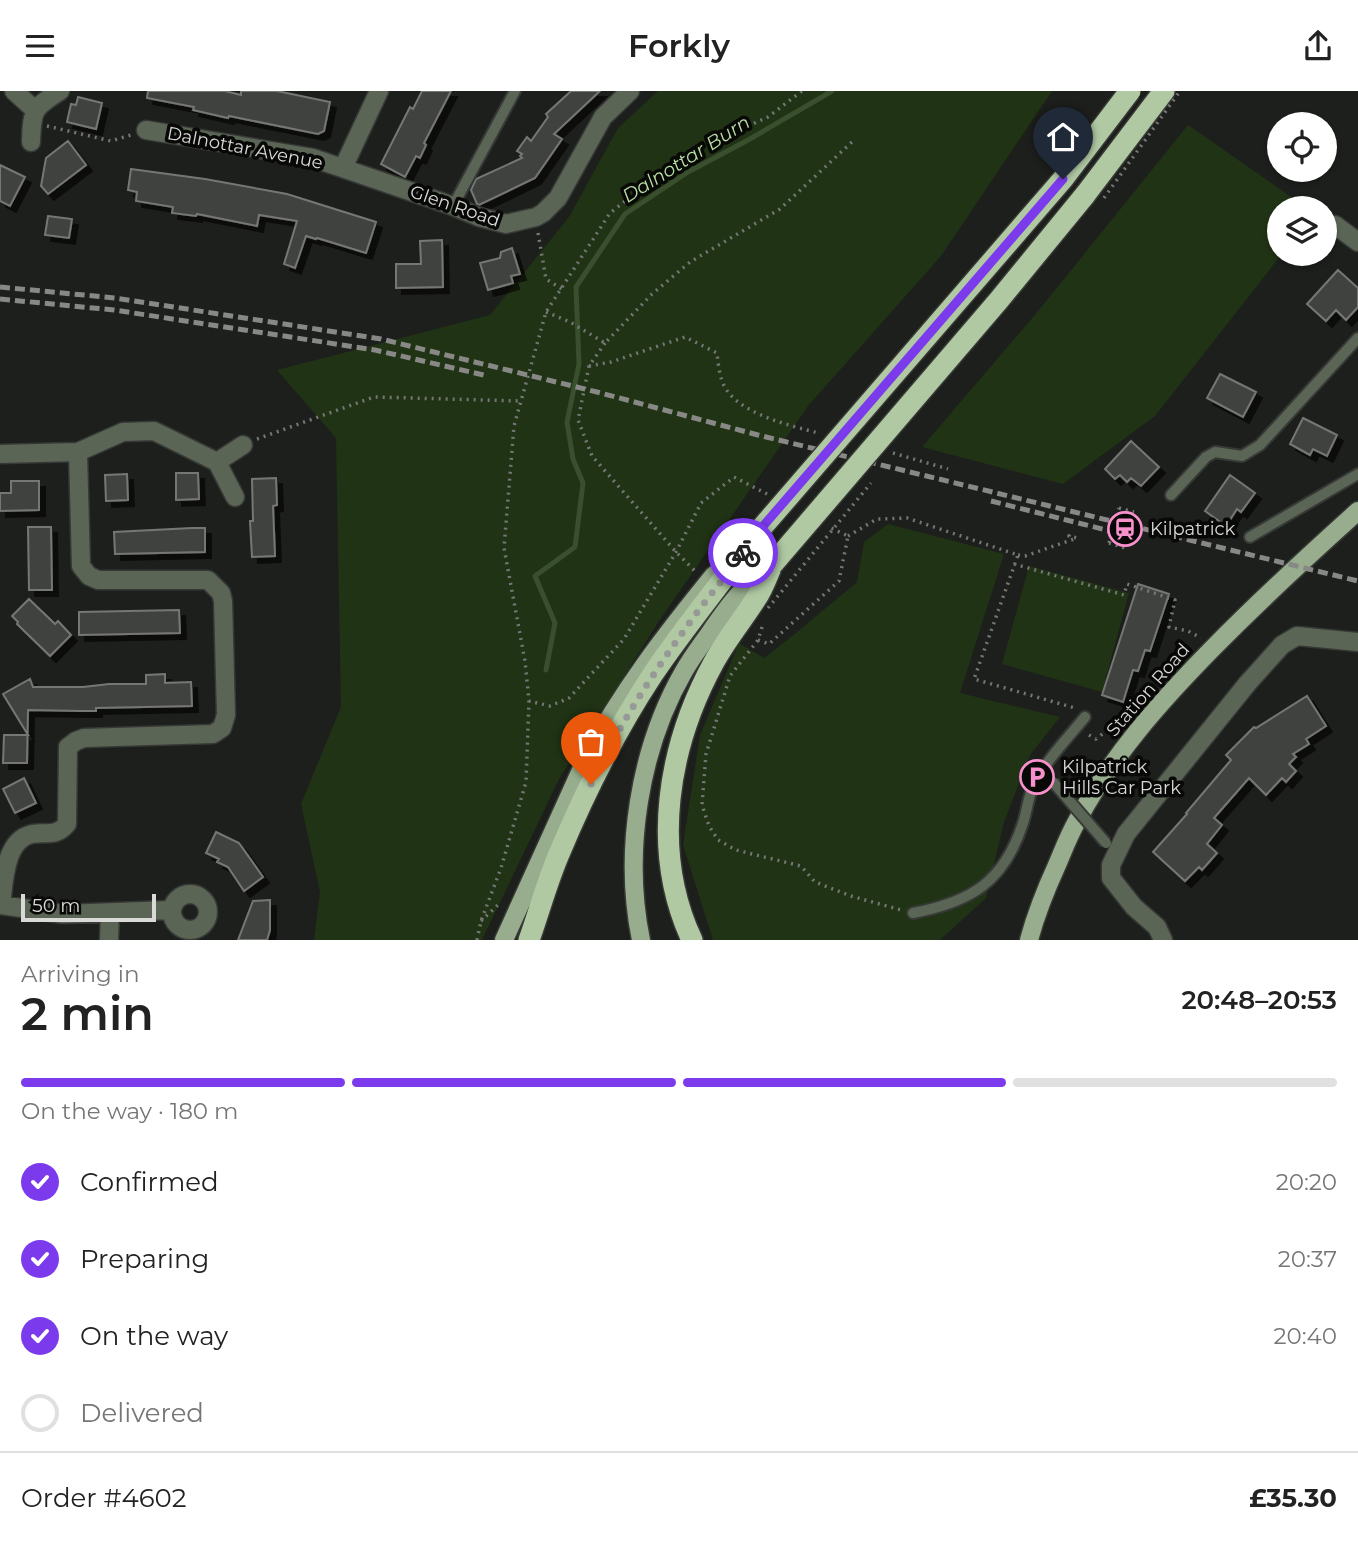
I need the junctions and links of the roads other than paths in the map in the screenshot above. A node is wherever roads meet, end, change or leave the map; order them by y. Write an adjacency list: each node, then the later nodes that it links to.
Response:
1 (14, 91): 8 (street)
2 (60, 91): 8 (street)
3 (379, 91): 11 (street)
4 (515, 91): 12 (lane)
5 (630, 91): 12 (street, Glen Road)
6 (1130, 91): 24 (highway, bridge)
7 (1164, 91): 26 (highway, bridge)
8 (34, 116): 10 (street)
9 (146, 130): 11 (street, Dalnottar Avenue)
10 (31, 142)
11 (343, 168): 12 (street, Glen Road)
12 (453, 206)
13 (1337, 226): 14 (street)
14 (1358, 242)
15 (1358, 338): 21 (lane)
16 (243, 445): 19 (street)
17 (78, 452): 18 (street); 19 (street); 31 (street)
18 (0, 454)
19 (217, 462): 22 (street)
20 (1358, 474): 25 (lane)
21 (1171, 495)
22 (235, 497)
23 (1358, 511): 41 (main road, Station Road)
24 (758, 532): 37 (main road); 38 (highway)
25 (1250, 537)
26 (772, 565): 39 (main road); 40 (highway)
27 (1358, 642): 30 (street)
28 (1085, 717): 29 (lane)
29 (1042, 769): 30 (lane, bridge); 35 (lane)
30 (1112, 848): 42 (street)
31 (5, 852): 32 (street)
32 (1, 905): 34 (street)
33 (171, 910): 34 (street)
34 (110, 913): 36 (street)
35 (913, 913)
36 (109, 940)
37 (503, 940)
38 (529, 940)
39 (641, 940)
40 (692, 940)
41 (1029, 940)
42 (1163, 940)

